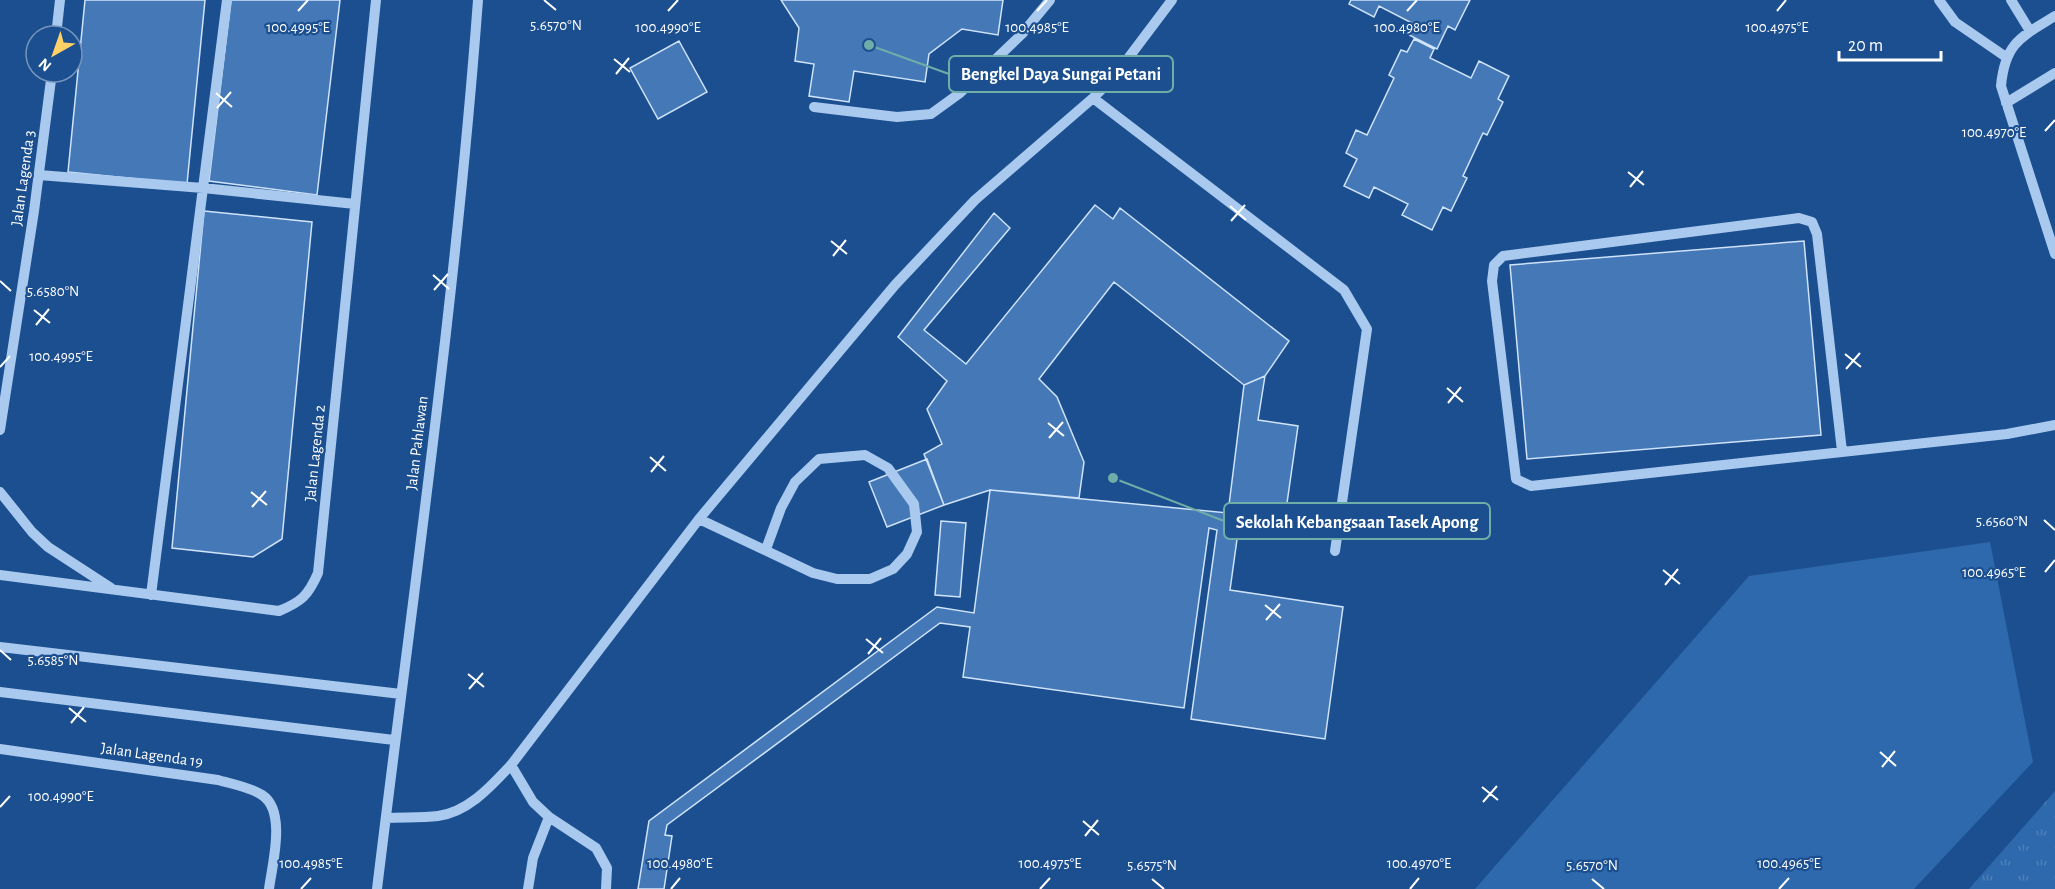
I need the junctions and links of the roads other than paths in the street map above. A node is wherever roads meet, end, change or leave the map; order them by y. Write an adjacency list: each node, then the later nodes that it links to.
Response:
1 (60, 0): 10 (street)
2 (227, 0): 19 (street)
3 (376, 0): 20 (street, Jalan Lagenda 2)
4 (478, 0): 34 (street, Jalan Pahlawan)
5 (1050, 0): 17 (street)
6 (1172, 0): 15 (street)
7 (1939, 0): 12 (street)
8 (2011, 0): 11 (street)
9 (2055, 16): 11 (street)
10 (57, 24)
11 (2030, 31): 12 (street)
12 (2006, 57): 16 (street)
13 (2055, 73): 16 (street)
14 (50, 84): 18 (street, Jalan Lagenda 3)
15 (1093, 98): 26 (street); 28 (street)
16 (2006, 103): 21 (street)
17 (814, 107)
18 (39, 175): 19 (street); 23 (street, Jalan Lagenda 3)
19 (203, 188): 20 (street); 31 (street)
20 (355, 204): 31 (street, Jalan Lagenda 2)
21 (2055, 254)
22 (2055, 425): 24 (street)
23 (0, 430)
24 (1842, 451): 24 (street)
25 (0, 492): 30 (street)
26 (699, 519): 27 (street); 37 (street)
27 (766, 549): 27 (street)
28 (1335, 551)
29 (0, 576): 30 (street, Jalan Lagenda 2)
30 (114, 590): 31 (street, Jalan Lagenda 2)
31 (151, 595)
32 (0, 647): 34 (street)
33 (0, 692): 35 (street)
34 (401, 694): 35 (street, Jalan Pahlawan)
35 (394, 740): 39 (street, Jalan Pahlawan)
36 (0, 749): 40 (street, Jalan Lagenda 19)
37 (511, 765): 38 (street); 39 (street)
38 (549, 817): 42 (street); 43 (street)
39 (386, 818): 41 (street, Jalan Pahlawan)
40 (269, 889)
41 (377, 889)
42 (528, 889)
43 (606, 889)

